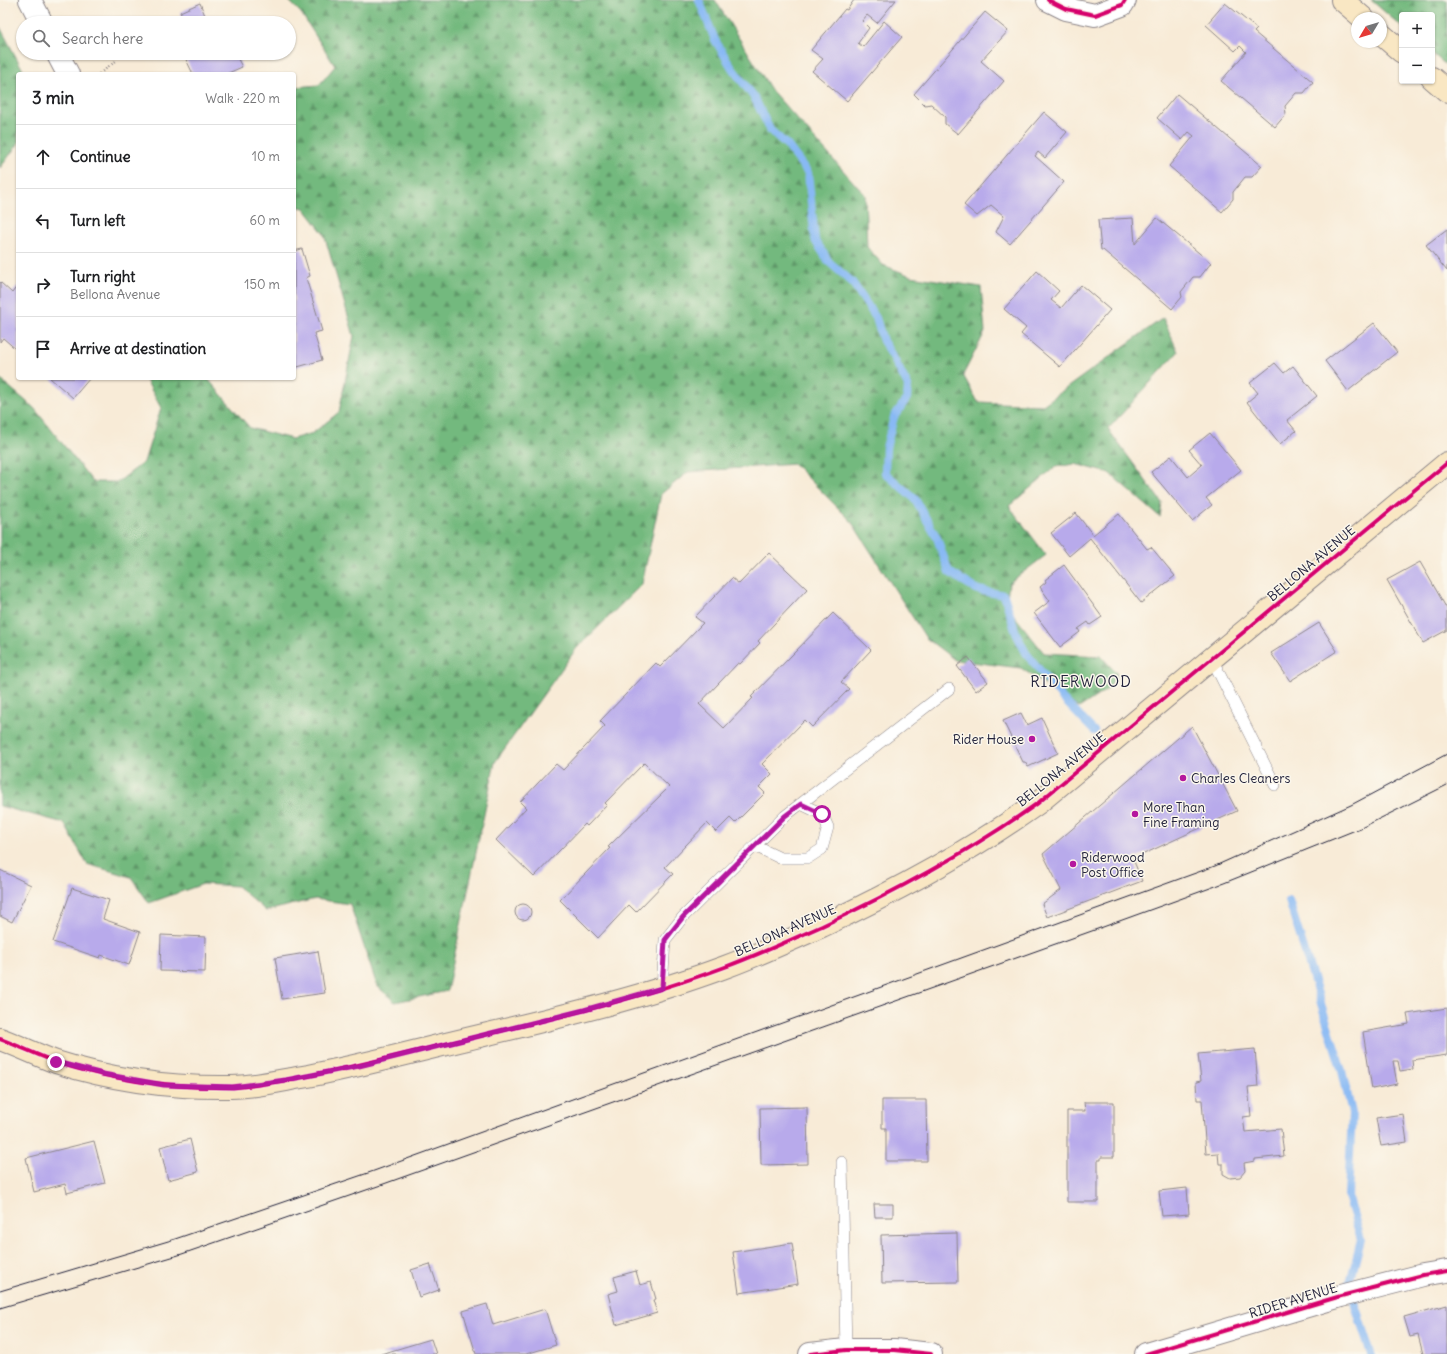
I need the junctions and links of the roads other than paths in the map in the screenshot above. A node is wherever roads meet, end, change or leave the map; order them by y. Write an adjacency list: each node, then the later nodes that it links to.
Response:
1 (30, 0): 6 (street)
2 (1048, 0): 3 (street)
3 (1125, 0)
4 (1342, 0): 5 (street)
5 (1356, 12)
6 (38, 16)
7 (1387, 39): 8 (street)
8 (1399, 49)
9 (61, 60): 10 (street)
10 (67, 72)
11 (1435, 81): 12 (street)
12 (1447, 91)
13 (1447, 463): 14 (street, BELLONA AVENUE)
14 (1212, 659): 16 (lane); 19 (street, BELLONA AVENUE)
15 (949, 689): 17 (lane)
16 (1275, 785)
17 (801, 804): 18 (lane); 18 (lane)
18 (755, 846): 19 (lane)
19 (662, 988): 20 (street, BELLONA AVENUE)
20 (0, 1039)
21 (842, 1162): 23 (lane)
22 (1447, 1271): 26 (street, RIDER AVENUE)
23 (846, 1350): 24 (street); 25 (street)
24 (810, 1354)
25 (931, 1354)
26 (1146, 1354)

